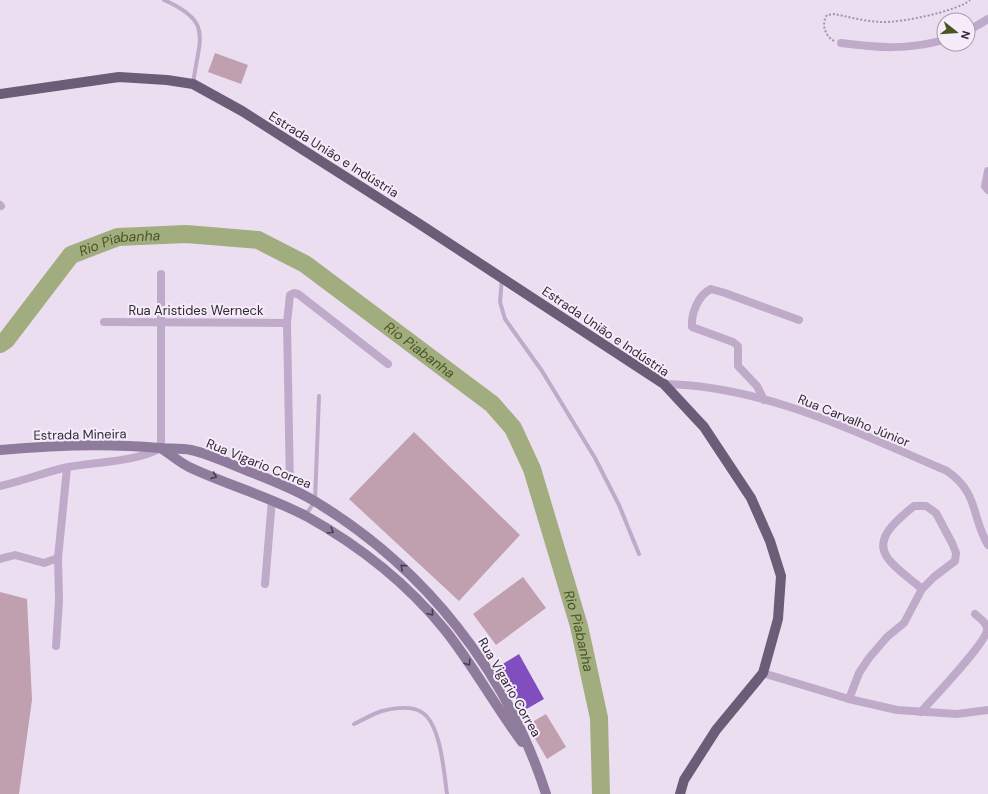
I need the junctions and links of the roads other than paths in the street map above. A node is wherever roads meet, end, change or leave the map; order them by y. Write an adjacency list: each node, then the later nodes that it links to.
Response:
1 (164, 0): 6 (lane)
2 (988, 19): 3 (street)
3 (976, 26)
4 (936, 42): 5 (street)
5 (841, 43)
6 (193, 84): 7 (main road, Estrada União e Indústria); 11 (main road, Estrada União e Indústria)
7 (0, 94)
8 (988, 171): 9 (street)
9 (988, 190)
10 (162, 274): 14 (street)
11 (502, 278): 17 (main road, Estrada União e Indústria); 29 (lane)
12 (799, 320): 19 (street)
13 (104, 322): 14 (street, Rua Aristides Werneck)
14 (161, 322): 15 (street, Rua Aristides Werneck); 20 (street)
15 (286, 323): 16 (street); 24 (street)
16 (388, 364)
17 (664, 384): 19 (street, Rua Carvalho Júnior); 38 (main road, Estrada União e Indústria)
18 (319, 396): 26 (lane)
19 (764, 400): 28 (street, Rua Carvalho Júnior)
20 (161, 448): 21 (street, Estrada Mineira); 22 (street, Rua Vigario Correa); 24 (street, Rua Vigario Correa); 25 (street, Rua Vigario Correa, one-way to 25)
21 (0, 450)
22 (67, 468): 23 (street, Rua Vigario Correa); 30 (street)
23 (0, 486)
24 (290, 488): 26 (street, Rua Vigario Correa)
25 (272, 500): 27 (street, Rua Vigario Correa); 32 (street)
26 (316, 501): 27 (lane); 35 (street, Rua Vigario Correa, one-way to 26)
27 (305, 516): 36 (street, Rua Vigario Correa, one-way to 36)
28 (988, 545)
29 (639, 554)
30 (58, 558): 31 (street); 37 (street)
31 (0, 559)
32 (265, 584)
33 (922, 589): 33 (street); 39 (street)
34 (974, 614): 41 (street)
35 (458, 626): 36 (street); 43 (street, Rua Vigario Correa)
36 (446, 631): 43 (street, Rua Vigario Correa, one-way to 43)
37 (56, 646)
38 (762, 673): 39 (street); 46 (main road, Estrada União e Indústria)
39 (849, 699): 41 (street)
40 (988, 710): 41 (street)
41 (921, 712)
42 (354, 724): 44 (lane)
43 (534, 758): 45 (street, Rua Vigario Correa)
44 (447, 794)
45 (546, 794)
46 (680, 794)

